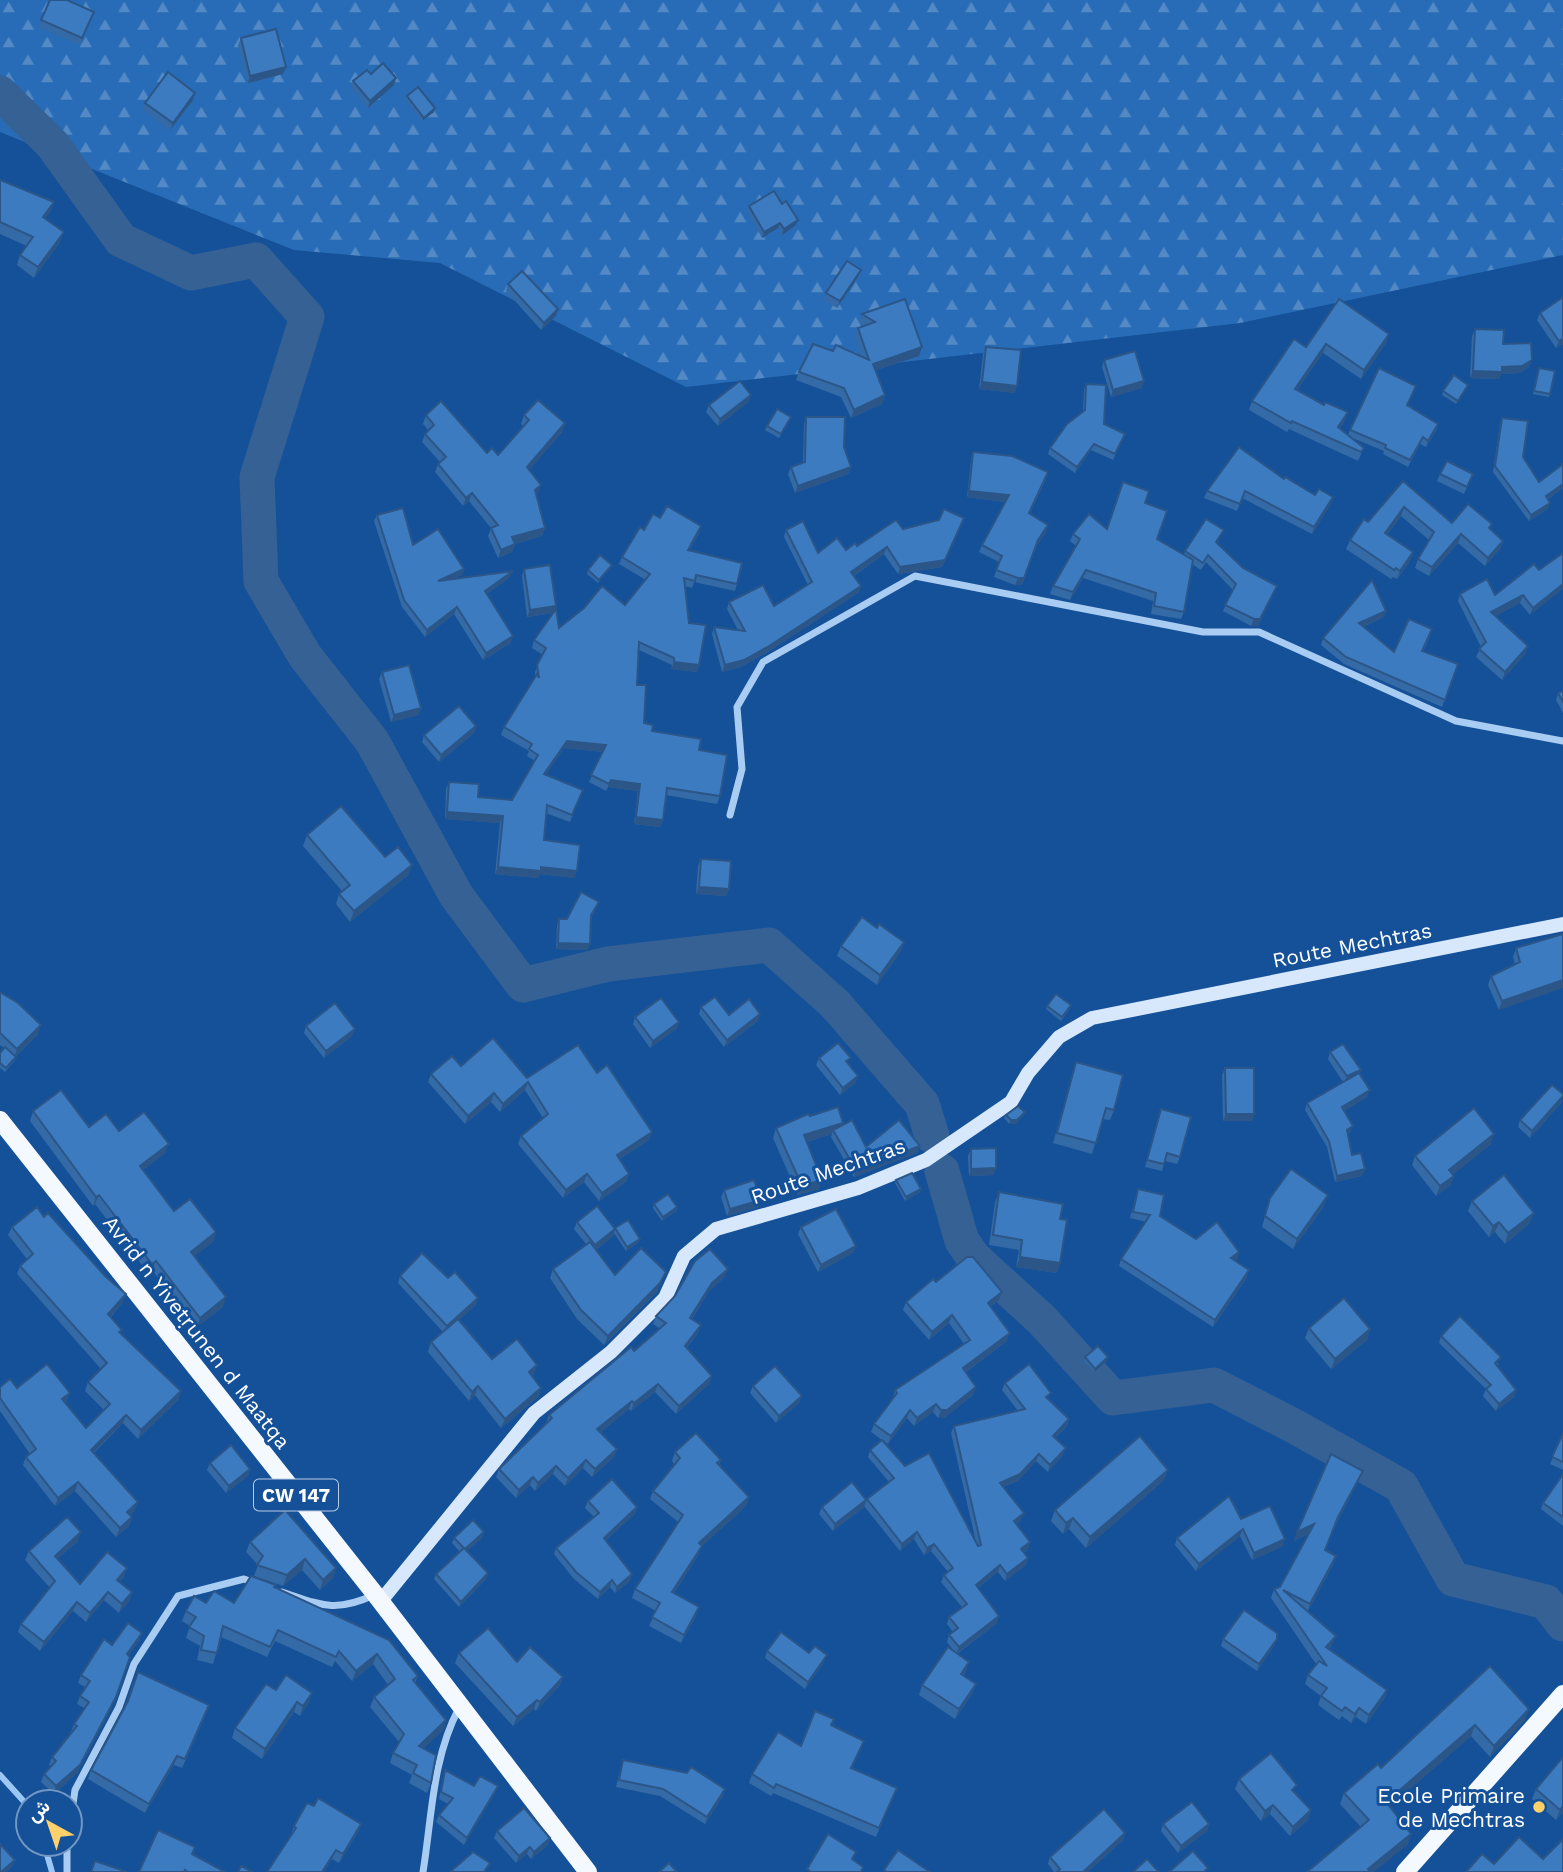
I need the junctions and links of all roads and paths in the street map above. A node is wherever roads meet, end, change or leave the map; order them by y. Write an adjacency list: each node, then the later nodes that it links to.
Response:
1 (1563, 741): 2 (street)
2 (730, 815)
3 (1563, 924): 5 (street, Route Mechtras)
4 (0, 1121): 5 (main road, Avrid n Yivetṛunen d Maatqa / CW 147)
5 (377, 1598): 7 (main road, Avrid n Yivetṛunen d Maatqa / CW 147); 8 (street)
6 (1563, 1694): 11 (main road)
7 (461, 1704): 9 (street); 10 (main road, Avrid n Yivetṛunen d Maatqa / CW 147)
8 (76, 1788)
9 (423, 1872)
10 (588, 1872)
11 (1405, 1872)

